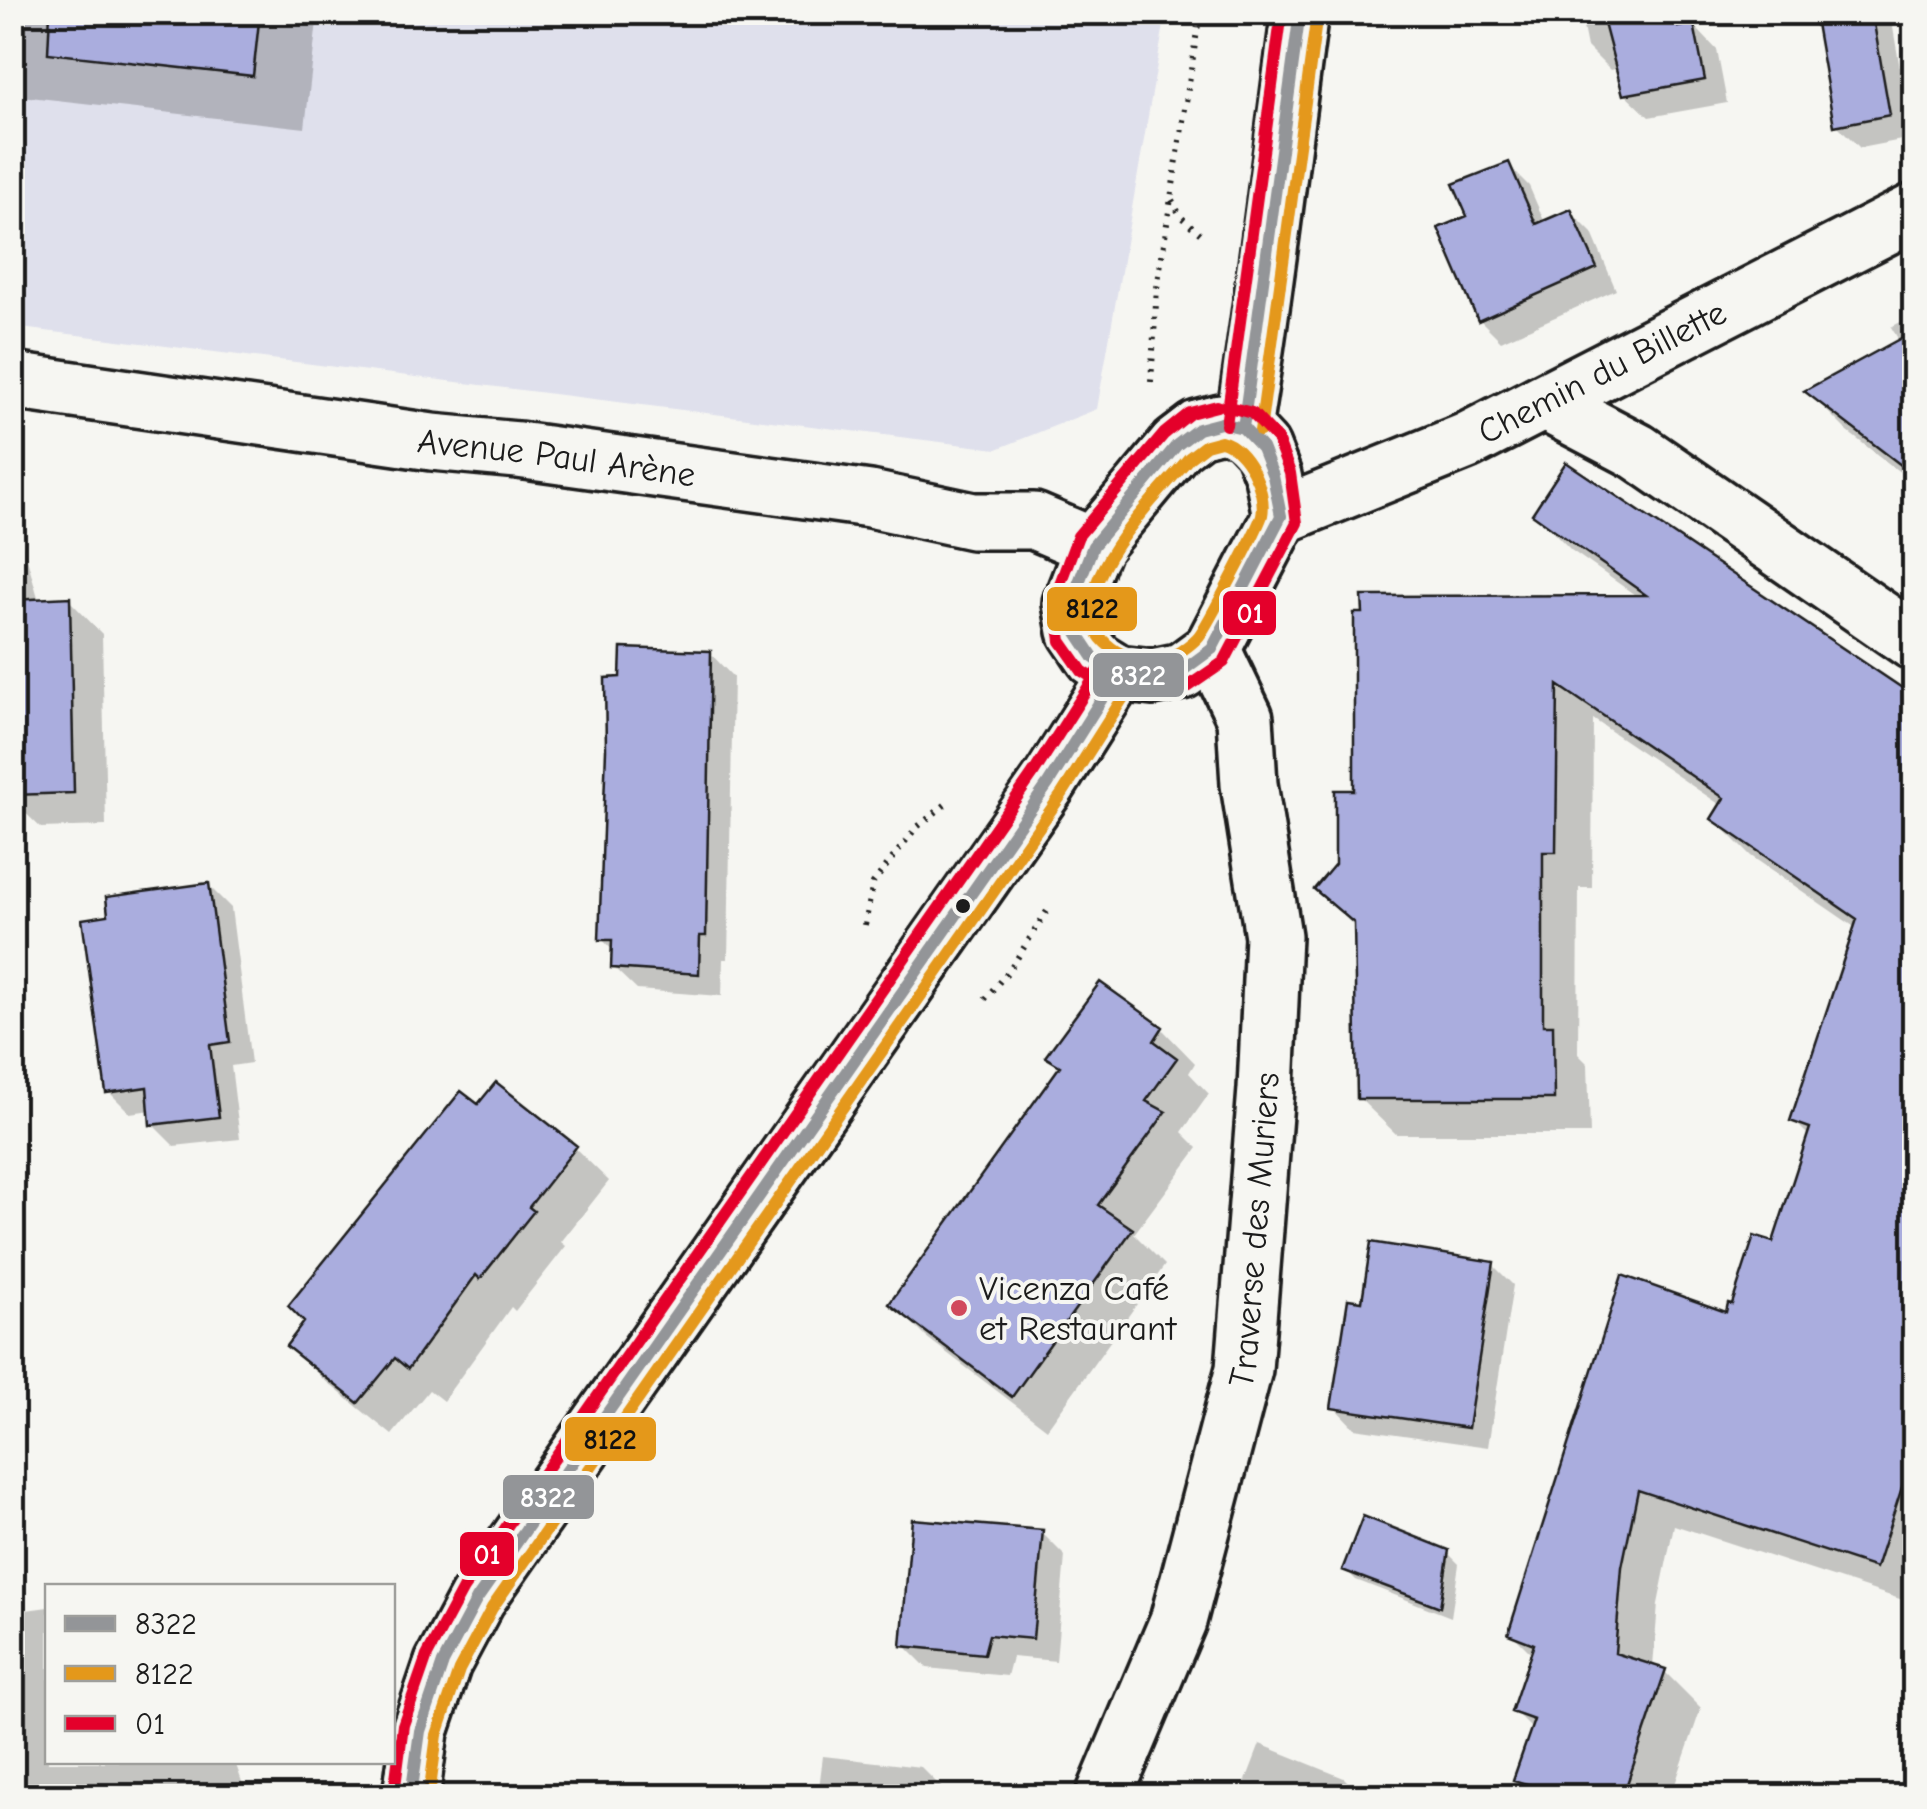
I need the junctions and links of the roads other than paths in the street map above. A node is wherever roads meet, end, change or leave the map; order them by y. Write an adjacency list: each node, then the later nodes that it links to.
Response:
1 (1300, 12): 5 (street)
2 (1914, 212): 4 (street, Chemin du Billette)
3 (12, 381): 7 (street, Avenue Paul Arène)
4 (1544, 402): 6 (street, Chemin du Billette); 8 (street)
5 (1244, 428): 6 (street); 7 (street)
6 (1281, 516): 9 (street)
7 (1094, 546): 10 (street)
8 (1914, 642)
9 (1212, 649): 10 (street); 12 (street, Traverse des Muriers)
10 (1118, 673): 11 (street)
11 (411, 1796)
12 (1104, 1796)

